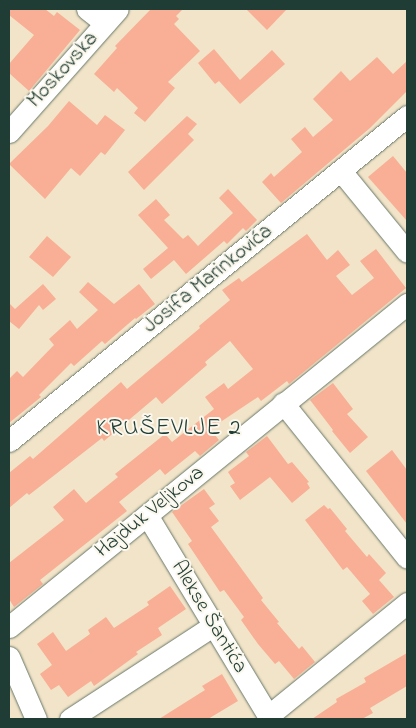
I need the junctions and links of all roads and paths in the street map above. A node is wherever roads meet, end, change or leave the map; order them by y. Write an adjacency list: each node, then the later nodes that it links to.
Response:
1 (87, 9): 2 (street)
2 (111, 16): 4 (street, Moskovska)
3 (407, 116): 5 (street, Josifa Marinkovića)
4 (9, 132)
5 (341, 171): 6 (street); 9 (street, Josifa Marinkovića)
6 (407, 252)
7 (407, 304): 8 (street, Hajduk Veljkova)
8 (283, 403): 10 (street, Hajduk Veljkova); 11 (street)
9 (9, 441)
10 (147, 515): 13 (street, Alekse Šantića); 14 (street, Hajduk Veljkova)
11 (407, 558)
12 (407, 603): 16 (street)
13 (214, 625): 16 (street, Alekse Šantića); 18 (street)
14 (9, 627)
15 (9, 657): 17 (street)
16 (269, 718)
17 (36, 719)
18 (70, 719)

